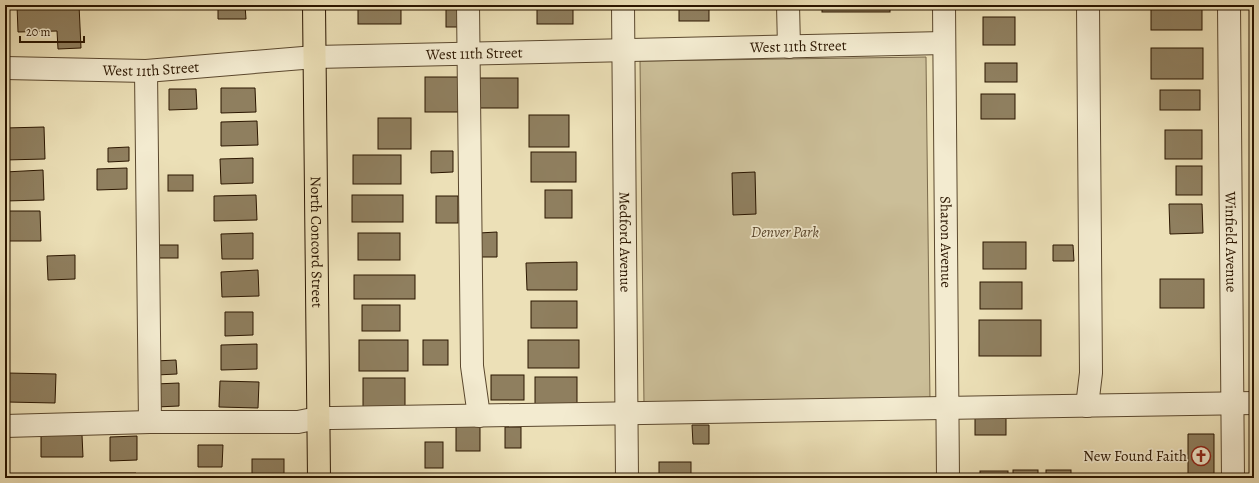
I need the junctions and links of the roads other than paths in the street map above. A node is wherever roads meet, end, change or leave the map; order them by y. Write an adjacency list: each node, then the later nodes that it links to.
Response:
1 (314, 5): 12 (main road, North Concord Street)
2 (468, 5): 11 (street)
3 (623, 5): 10 (street, Medford Avenue)
4 (788, 5): 9 (street)
5 (944, 5): 8 (street, Sharon Avenue)
6 (1088, 5): 17 (street)
7 (1228, 5): 16 (street, Winfield Avenue)
8 (944, 43): 9 (street, West 11th Street); 18 (street, Sharon Avenue)
9 (789, 47): 10 (street, West 11th Street)
10 (624, 50): 11 (street, West 11th Street); 19 (street, Medford Avenue)
11 (468, 54): 12 (street, West 11th Street); 20 (street)
12 (315, 57): 14 (street, West 11th Street); 21 (main road, North Concord Street)
13 (5, 68): 14 (street, West 11th Street)
14 (146, 71): 22 (street)
15 (1254, 403): 16 (street)
16 (1232, 404): 17 (street); 27 (street, Winfield Avenue)
17 (1087, 406): 18 (street)
18 (948, 408): 19 (street); 26 (street, Sharon Avenue)
19 (628, 414): 20 (street); 25 (street, Medford Avenue)
20 (479, 416): 21 (street)
21 (318, 418): 22 (street); 24 (main road, North Concord Street)
22 (150, 422): 23 (street)
23 (5, 426)
24 (319, 478)
25 (628, 478)
26 (948, 478)
27 (1233, 478)

